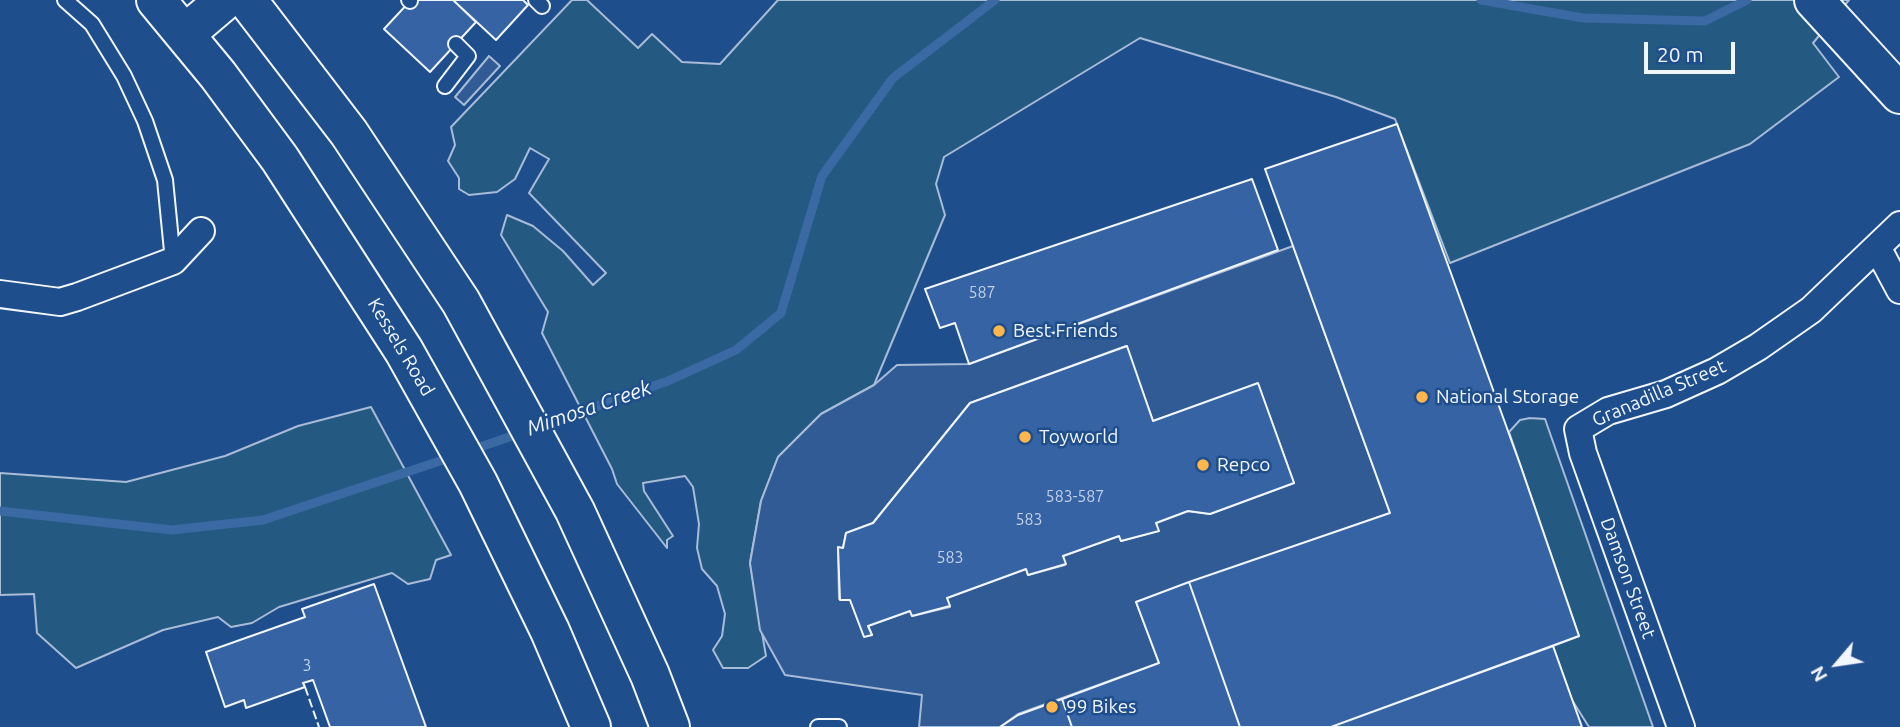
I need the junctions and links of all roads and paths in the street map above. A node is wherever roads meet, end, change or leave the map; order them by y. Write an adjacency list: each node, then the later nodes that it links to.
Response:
1 (65, 0): 13 (lane)
2 (156, 0): 6 (main road, Kessels Road)
3 (225, 0): 6 (main road)
4 (247, 0): 18 (main road)
5 (1814, 0): 9 (main road)
6 (185, 34): 17 (main road, Kessels Road)
7 (456, 44): 8 (lane)
8 (445, 86)
9 (1900, 94)
10 (1900, 225): 12 (street, Granadilla Street)
11 (201, 231): 13 (street)
12 (1877, 247): 14 (street); 16 (street, Granadilla Street)
13 (173, 261): 15 (street)
14 (1900, 290)
15 (0, 294)
16 (1578, 429): 21 (street, Damson Street)
17 (590, 727)
18 (670, 727)
19 (818, 727): 20 (lane)
20 (839, 727)
21 (1681, 727)

